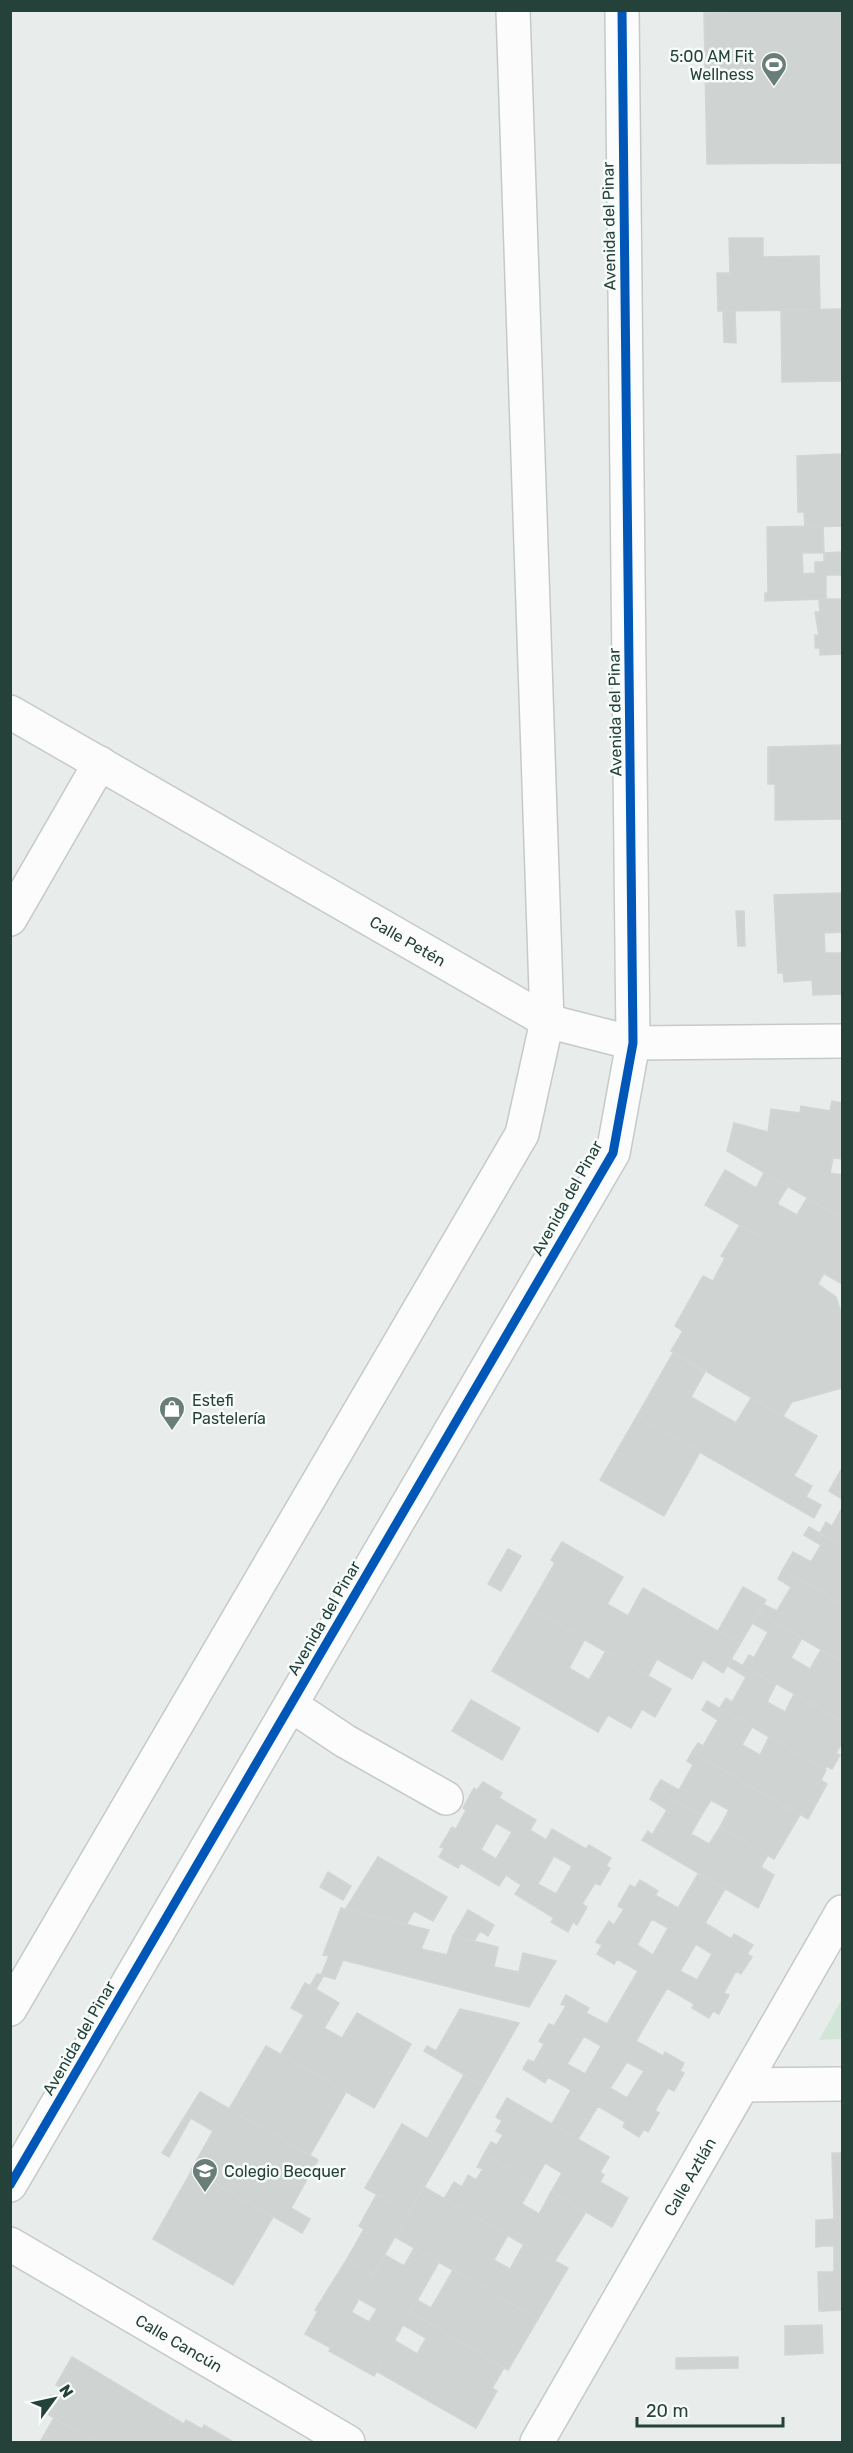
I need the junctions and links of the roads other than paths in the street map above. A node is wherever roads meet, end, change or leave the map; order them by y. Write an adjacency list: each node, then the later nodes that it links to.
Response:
1 (513, 10): 6 (street)
2 (622, 10): 8 (street, Avenida del Pinar)
3 (10, 712): 4 (street, Calle Petén)
4 (100, 763): 5 (street); 6 (street, Calle Petén)
5 (10, 919)
6 (547, 1022): 8 (street, Calle Petén); 12 (street)
7 (843, 1041): 8 (street, Calle Petén)
8 (633, 1043): 9 (street, Avenida del Pinar)
9 (291, 1705): 10 (street); 15 (street, Avenida del Pinar)
10 (446, 1798)
11 (843, 1912): 14 (street, Calle Aztlán)
12 (10, 2009)
13 (843, 2084): 14 (street)
14 (743, 2085): 18 (street, Calle Aztlán)
15 (10, 2185)
16 (10, 2244): 17 (street, Calle Cancún)
17 (348, 2442)
18 (537, 2442)

